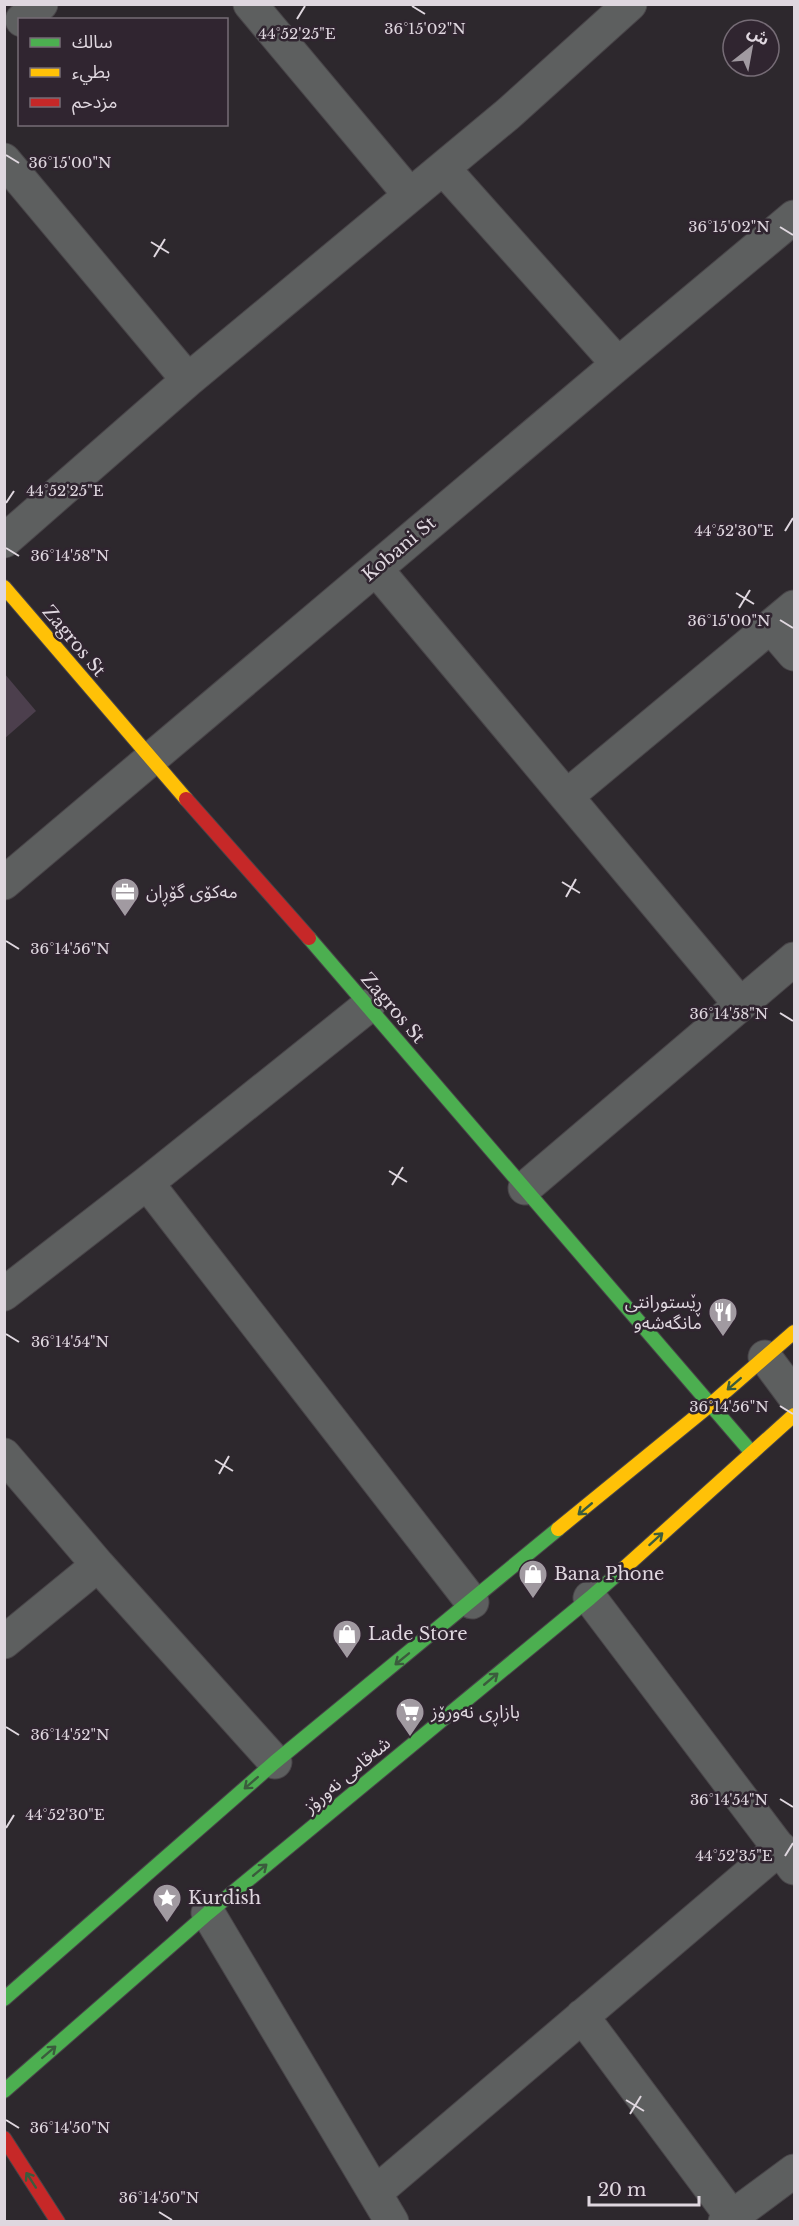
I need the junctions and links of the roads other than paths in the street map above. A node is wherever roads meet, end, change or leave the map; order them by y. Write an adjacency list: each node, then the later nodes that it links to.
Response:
1 (41, 4): 4 (street)
2 (250, 4): 9 (street)
3 (630, 4): 8 (street)
4 (25, 18)
5 (18, 23): 6 (street)
6 (4, 33)
7 (4, 160): 12 (street)
8 (443, 168): 9 (street); 11 (street)
9 (410, 195): 12 (street)
10 (795, 216): 11 (street, Kobani St)
11 (618, 364): 14 (street, Kobani St)
12 (188, 380): 13 (street)
13 (4, 541)
14 (376, 569): 18 (street, Kobani St); 19 (street)
15 (4, 587): 18 (main road, Zagros St)
16 (783, 617): 17 (street); 19 (street)
17 (795, 654)
18 (151, 759): 20 (street, Kobani St); 23 (main road, Zagros St)
19 (567, 796): 22 (street)
20 (4, 883)
21 (795, 959): 22 (street)
22 (740, 1004): 25 (street)
23 (368, 1006): 24 (street); 25 (main road, Zagros St)
24 (147, 1184): 26 (street); 36 (street)
25 (525, 1188): 30 (main road, Zagros St)
26 (4, 1294)
27 (795, 1332): 28 (main road)
28 (765, 1357): 29 (street); 30 (main road, one-way to 30)
29 (795, 1396)
30 (710, 1405): 32 (main road, Zagros St); 36 (main road, one-way to 36)
31 (795, 1415): 32 (main road, شەقامی نەورۆز)
32 (752, 1453): 35 (main road, شەقامی نەورۆز, one-way to 32)
33 (4, 1455): 34 (street)
34 (98, 1565): 37 (street); 38 (street)
35 (590, 1598): 39 (street); 40 (main road, شەقامی نەورۆز, one-way to 35)
36 (472, 1602): 38 (main road, one-way to 38)
37 (4, 1642)
38 (275, 1762): 41 (main road, one-way to 41)
39 (787, 1858): 42 (street)
40 (207, 1913): 43 (main road, شەقامی نەورۆز, one-way to 40); 46 (street)
41 (4, 1999)
42 (582, 2016): 46 (street); 47 (street)
43 (4, 2091)
44 (4, 2138): 48 (main road, one-way to 44)
45 (795, 2171): 47 (street)
46 (375, 2193): 49 (street)
47 (728, 2219)
48 (58, 2222)
49 (392, 2222)

